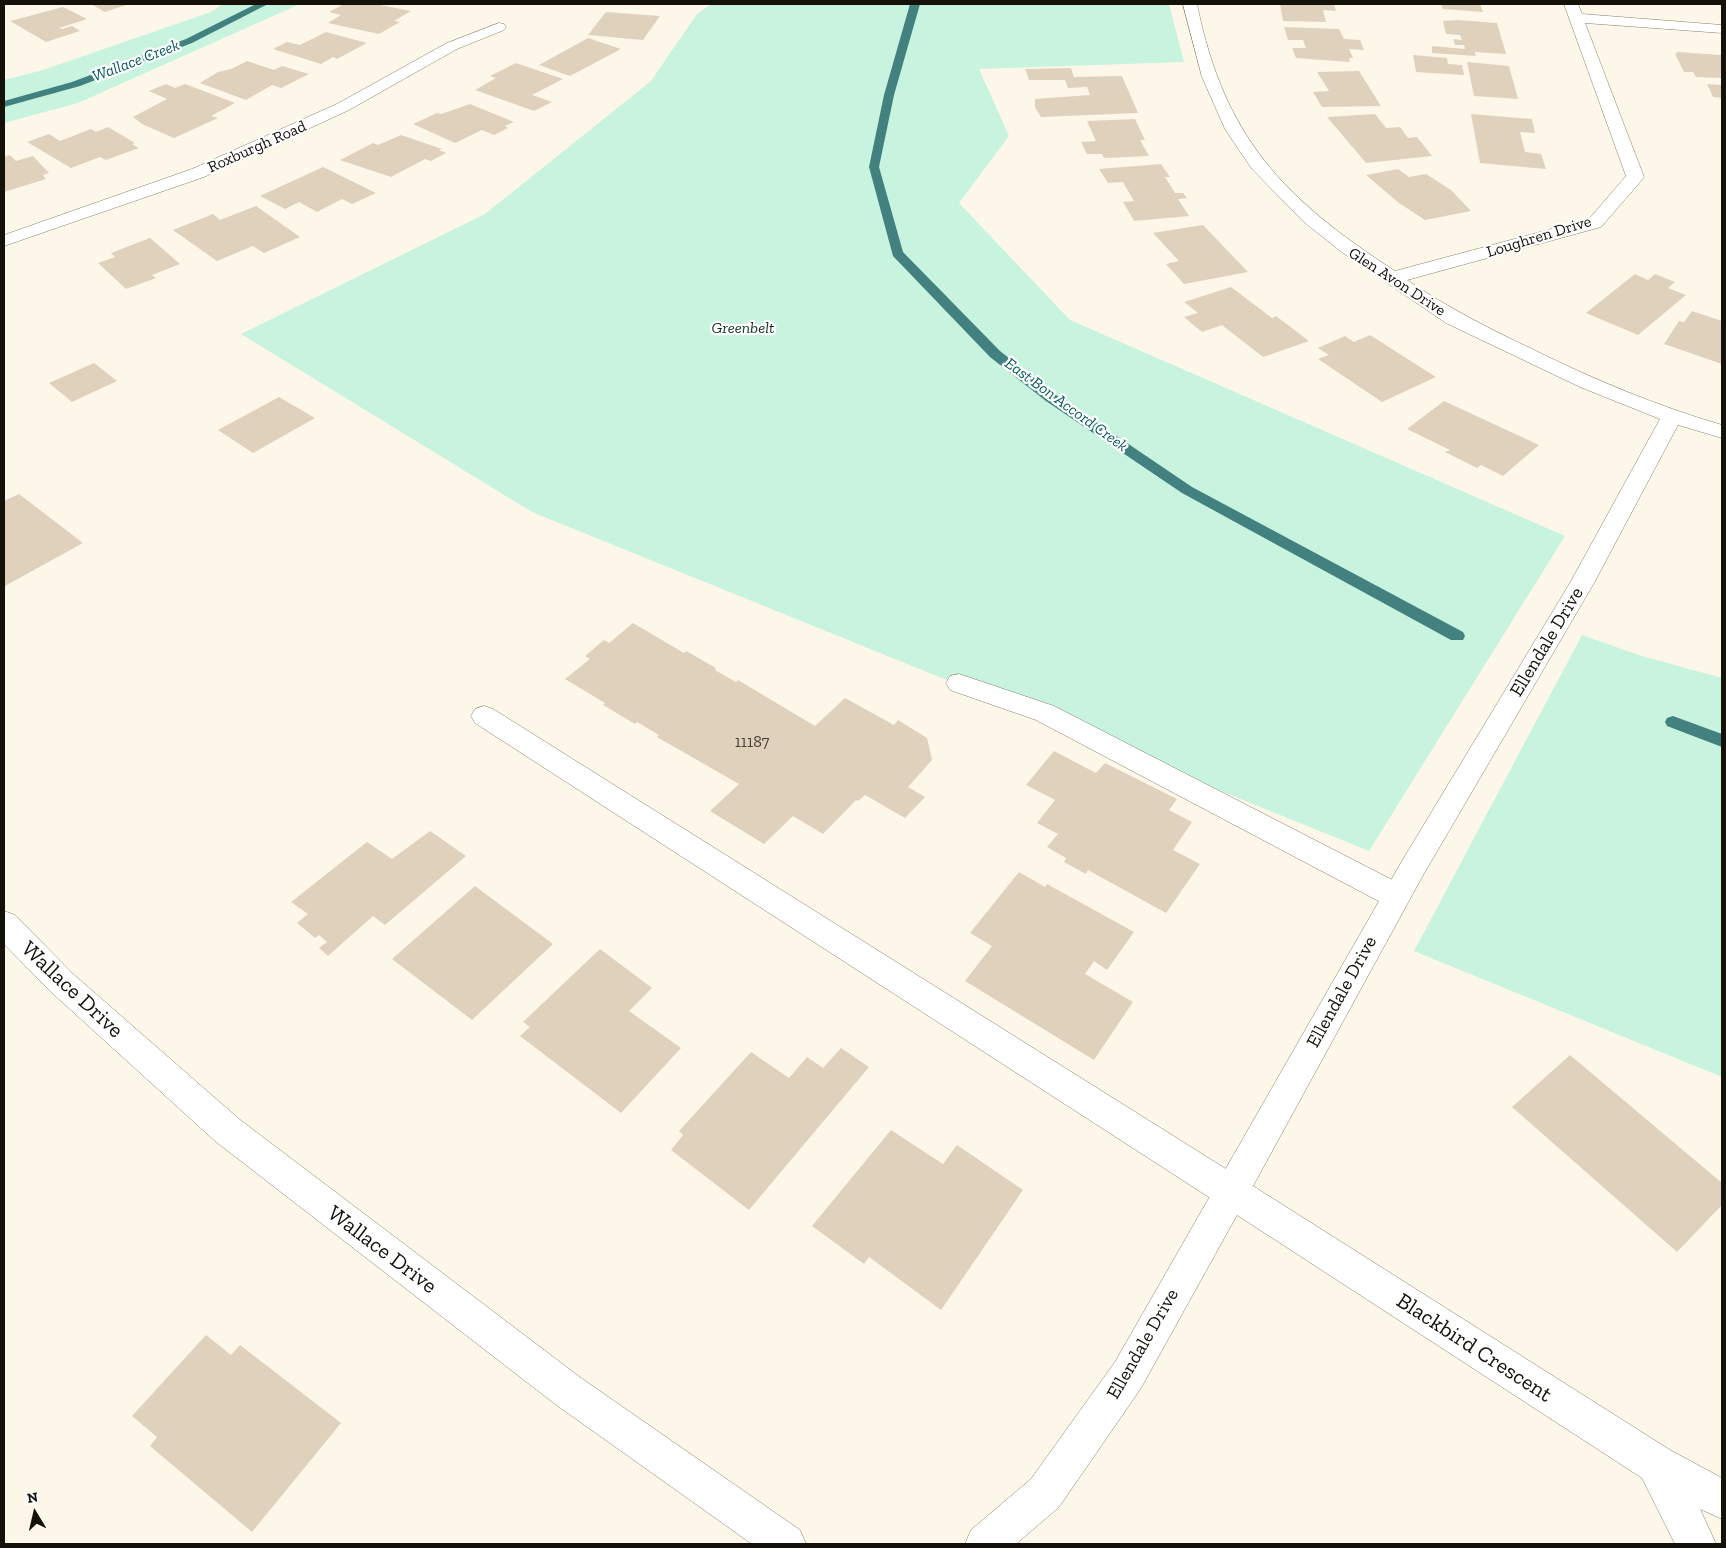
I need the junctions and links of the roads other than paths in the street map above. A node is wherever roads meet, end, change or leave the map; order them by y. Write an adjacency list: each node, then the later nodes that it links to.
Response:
1 (1190, 4): 6 (street, Glen Avon Drive)
2 (1574, 11): 4 (street); 6 (street, Loughren Drive)
3 (499, 27): 5 (street, Roxburgh Road)
4 (1722, 29)
5 (4, 241)
6 (1392, 278): 7 (street, Glen Avon Drive)
7 (1671, 418): 8 (street, Glen Avon Drive); 11 (street, Ellendale Drive)
8 (1722, 432)
9 (959, 683): 11 (street)
10 (484, 716): 13 (street, Blackbird Crescent)
11 (1396, 896): 13 (street, Ellendale Drive)
12 (4, 924): 16 (street, Wallace Drive)
13 (1230, 1191): 14 (street, Blackbird Crescent); 17 (street, Ellendale Drive)
14 (1656, 1464): 15 (street, Blackbird Crescent); 18 (street)
15 (1722, 1499)
16 (786, 1544)
17 (986, 1544)
18 (1696, 1544)

